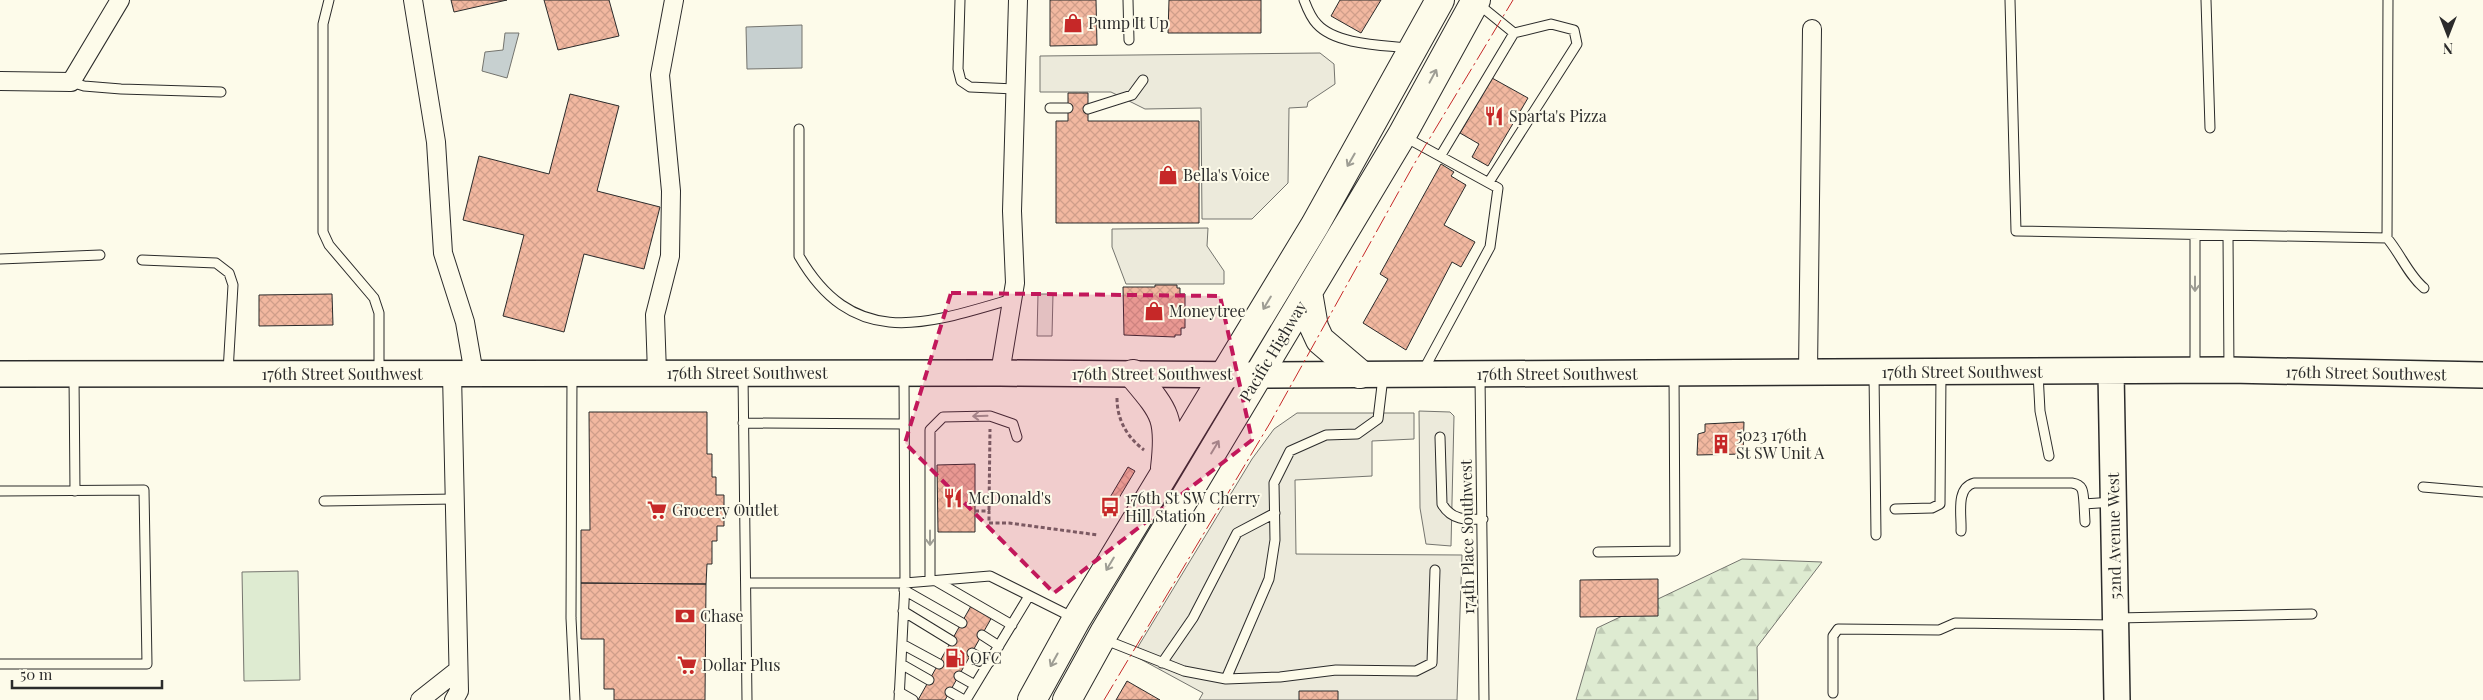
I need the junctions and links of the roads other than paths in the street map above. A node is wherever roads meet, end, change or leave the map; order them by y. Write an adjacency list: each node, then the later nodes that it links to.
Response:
1 (120, 0): 20 (street)
2 (329, 0): 55 (lane)
3 (414, 0): 56 (street)
4 (674, 0): 48 (street)
5 (960, 0): 21 (lane)
6 (1018, 0): 21 (street)
7 (1128, 0): 16 (lane)
8 (1304, 0): 17 (lane)
9 (1440, 0): 17 (highway, Pacific Highway)
10 (1475, 0): 15 (lane); 28 (highway, Pacific Highway, one-way to 10)
11 (2010, 0): 31 (lane)
12 (2206, 0): 26 (lane)
13 (2388, 0): 33 (lane)
14 (1812, 29): 52 (street)
15 (1514, 33): 29 (lane); 30 (lane)
16 (1129, 40)
17 (1414, 49): 58 (highway, Pacific Highway, one-way to 58)
18 (1143, 80): 25 (lane)
19 (0, 81): 20 (street)
20 (71, 82): 22 (lane)
21 (1015, 89): 39 (street)
22 (221, 92)
23 (1050, 108): 24 (lane)
24 (1068, 108)
25 (1088, 109)
26 (2210, 128)
27 (799, 129): 39 (lane)
28 (1402, 135): 29 (lane); 38 (highway, Pacific Highway)
29 (1441, 155): 30 (lane)
30 (1489, 182): 61 (lane)
31 (2195, 235): 32 (lane); 40 (lane, one-way to 40)
32 (2228, 236): 33 (lane); 41 (lane)
33 (2387, 238): 37 (lane)
34 (100, 256): 35 (lane)
35 (0, 259)
36 (142, 260): 54 (lane)
37 (2424, 288)
38 (1308, 292): 59 (highway, Pacific Highway); 60 (highway)
39 (1012, 299): 42 (street)
40 (2195, 370): 41 (street, 176th Street Southwest); 46 (street, 176th Street Southwest)
41 (2229, 370): 63 (street, 176th Street Southwest)
42 (1000, 372): 50 (street, 176th Street Southwest); 57 (street, 176th Street Southwest)
43 (1874, 372): 44 (street, 176th Street Southwest); 52 (street, 176th Street Southwest); 84 (lane)
44 (1942, 372): 45 (street, 176th Street Southwest); 79 (lane)
45 (2038, 372): 46 (street, 176th Street Southwest); 69 (lane)
46 (2111, 372): 77 (street, 52nd Avenue West)
47 (572, 373): 48 (street, 176th Street Southwest); 56 (street, 176th Street Southwest); 118 (lane)
48 (657, 373): 49 (street, 176th Street Southwest)
49 (743, 373): 50 (street, 176th Street Southwest); 65 (lane)
50 (904, 373): 66 (lane)
51 (1674, 373): 52 (street, 176th Street Southwest); 62 (street, 176th Street Southwest); 85 (lane)
52 (1808, 373)
53 (0, 374): 64 (street, 176th Street Southwest)
54 (228, 374): 55 (street, 176th Street Southwest); 64 (street, 176th Street Southwest)
55 (379, 374): 56 (street, 176th Street Southwest)
56 (463, 374): 75 (street)
57 (1133, 374): 58 (street, 176th Street Southwest); 70 (highway)
58 (1224, 374): 59 (street, 176th Street Southwest); 70 (highway, Pacific Highway)
59 (1259, 374): 60 (street, 176th Street Southwest); 98 (highway, Pacific Highway, one-way to 59)
60 (1372, 374): 61 (street, 176th Street Southwest); 80 (lane)
61 (1422, 374): 62 (street, 176th Street Southwest)
62 (1480, 374): 81 (lane, 174th Place Southwest)
63 (2483, 375)
64 (74, 376): 73 (lane)
65 (743, 423): 66 (lane); 88 (lane)
66 (904, 424): 89 (lane)
67 (1017, 437): 87 (lane, one-way to 87)
68 (1440, 437): 81 (lane)
69 (2049, 456)
70 (1165, 474): 93 (highway, Pacific Highway, one-way to 93)
71 (2423, 487): 74 (lane)
72 (0, 491): 73 (lane)
73 (75, 491): 105 (lane)
74 (2483, 492)
75 (455, 499): 76 (lane); 108 (street)
76 (324, 501)
77 (2113, 502): 78 (lane); 94 (street, 52nd Avenue West)
78 (2084, 504): 82 (lane); 83 (lane)
79 (1895, 509)
80 (1274, 513): 104 (lane); 110 (lane)
81 (1482, 519): 124 (lane, 174th Place Southwest)
82 (2085, 522)
83 (1961, 532)
84 (1876, 536)
85 (1598, 552)
86 (1435, 570): 110 (lane)
87 (933, 581): 89 (lane); 90 (lane); 96 (lane)
88 (746, 583): 89 (lane); 119 (lane)
89 (905, 586): 91 (lane); 95 (lane)
90 (1029, 596): 93 (lane); 96 (lane)
91 (903, 611): 99 (lane); 100 (lane)
92 (2312, 614): 94 (lane)
93 (1076, 620): 122 (highway, Pacific Highway, one-way to 122)
94 (2115, 621): 114 (lane); 125 (street, 52nd Avenue West)
95 (962, 623)
96 (1012, 625): 101 (lane)
97 (982, 635): 101 (lane)
98 (1101, 638): 104 (lane); 123 (highway, Pacific Highway)
99 (952, 640)
100 (902, 644): 106 (lane); 107 (lane)
101 (999, 646): 103 (lane)
102 (972, 652): 103 (lane)
103 (989, 663): 112 (lane)
104 (1162, 663): 110 (lane)
105 (0, 664)
106 (901, 664): 111 (lane); 115 (lane)
107 (938, 664)
108 (458, 670): 116 (street); 117 (street)
109 (959, 676): 112 (lane)
110 (1226, 679)
111 (929, 680)
112 (976, 685): 121 (lane)
113 (950, 692): 121 (lane)
114 (1833, 693)
115 (899, 696): 120 (lane)
116 (420, 700)
117 (454, 700)
118 (575, 700)
119 (747, 700)
120 (913, 700)
121 (965, 700)
122 (1032, 700)
123 (1067, 700)
124 (1484, 700)
125 (2117, 700)

